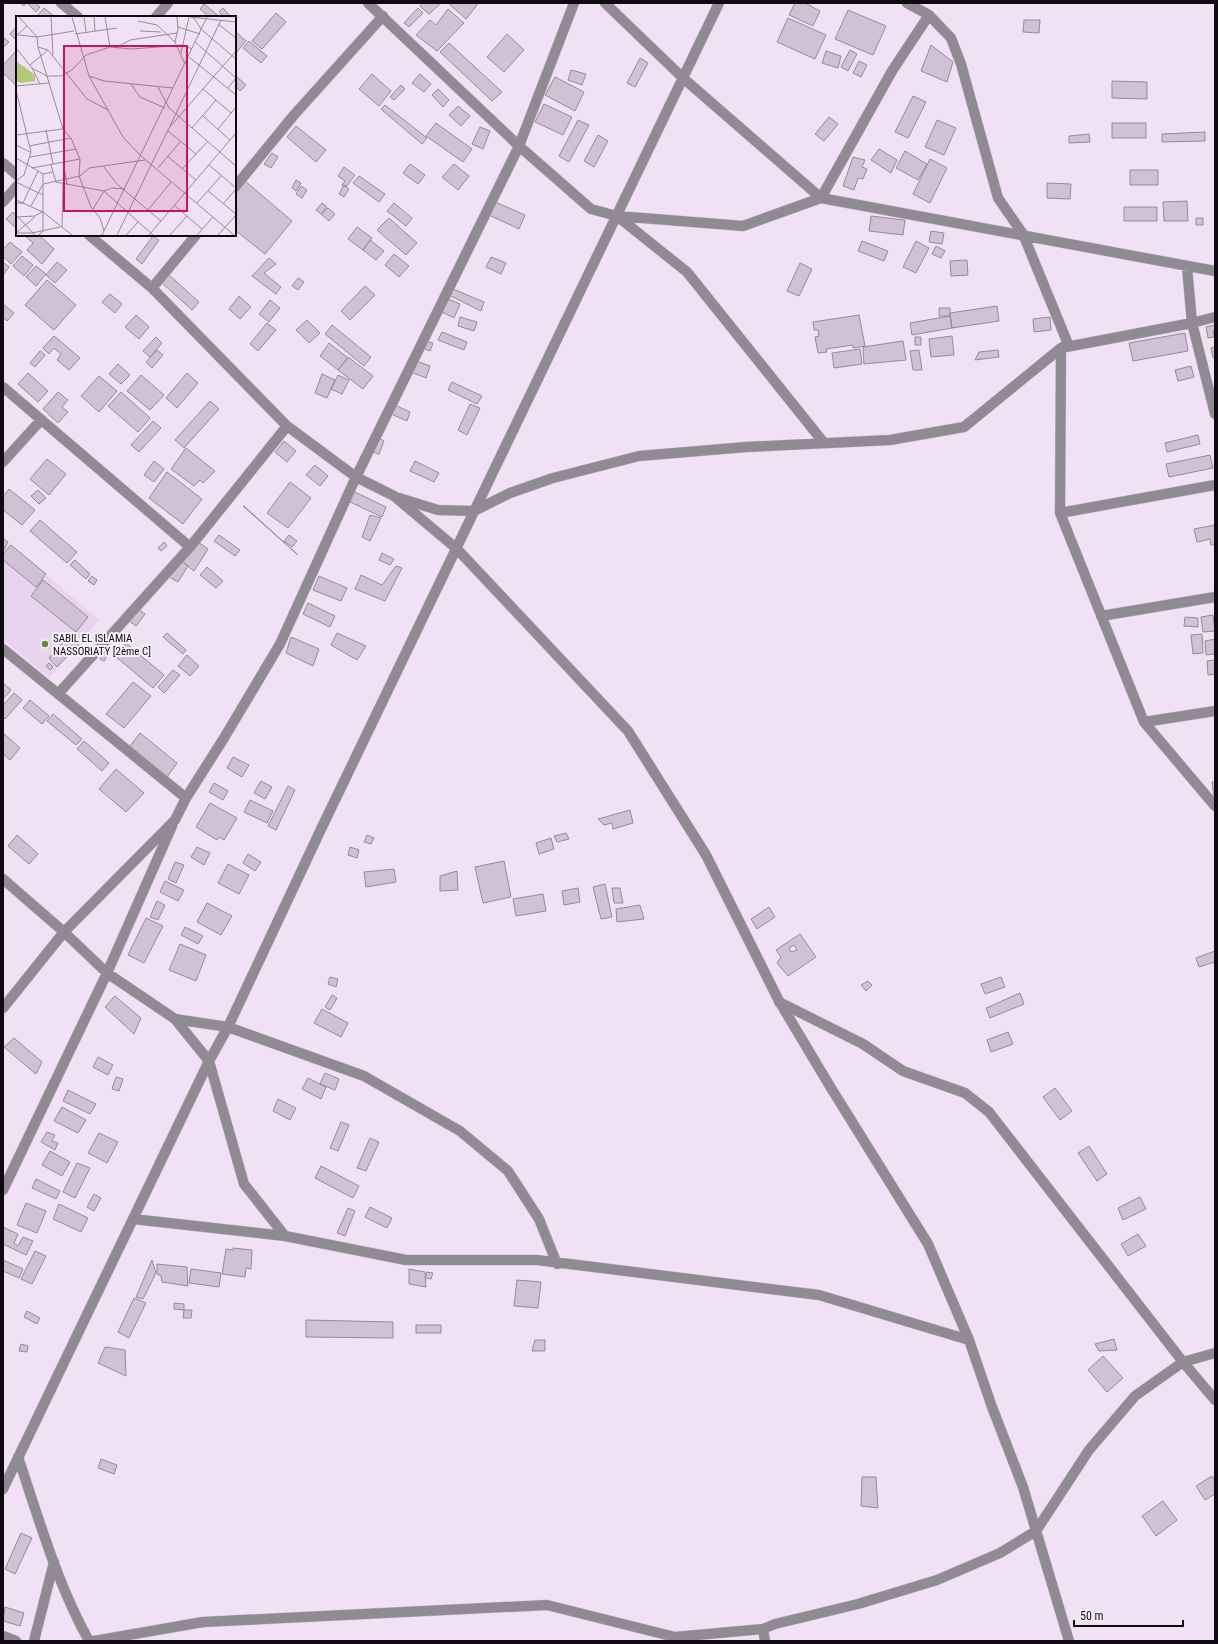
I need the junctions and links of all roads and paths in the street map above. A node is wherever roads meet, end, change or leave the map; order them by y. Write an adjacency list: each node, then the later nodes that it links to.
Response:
1 (61, 3): 9 (street)
2 (168, 3): 10 (street)
3 (368, 3): 11 (street)
4 (574, 3): 13 (street)
5 (605, 3): 12 (street)
6 (719, 3): 12 (street)
7 (907, 3): 8 (street)
8 (929, 15): 18 (street); 21 (street)
9 (77, 16)
10 (157, 16)
11 (383, 16): 13 (street); 16 (street)
12 (683, 78): 18 (street); 20 (street)
13 (519, 146): 20 (street); 36 (street)
14 (3, 163): 15 (street)
15 (16, 174)
16 (236, 186)
17 (16, 187): 19 (street)
18 (821, 198): 20 (street); 21 (street)
19 (3, 202)
20 (616, 216): 34 (street); 39 (street)
21 (1023, 234): 24 (street); 29 (street)
22 (90, 236): 26 (street)
23 (195, 236): 26 (street)
24 (1187, 267): 25 (street); 28 (street)
25 (1215, 271)
26 (152, 288): 33 (street)
27 (1215, 317): 28 (street)
28 (1192, 323): 29 (street); 31 (street)
29 (1061, 348): 34 (street); 40 (street)
30 (3, 387): 32 (street)
31 (1215, 414)
32 (41, 420): 35 (street); 41 (street)
33 (287, 426): 36 (street); 41 (street)
34 (824, 443): 39 (street)
35 (3, 462)
36 (356, 477): 38 (street); 49 (street)
37 (1215, 485): 40 (street)
38 (394, 496): 39 (street); 42 (street)
39 (474, 511): 42 (street)
40 (1060, 513): 44 (street)
41 (190, 547): 46 (street)
42 (457, 549): 55 (street); 58 (street)
43 (1215, 597): 44 (street)
44 (1101, 616): 48 (street)
45 (3, 649): 46 (street)
46 (58, 694): 49 (street)
47 (1215, 711): 48 (street)
48 (1144, 722): 50 (street)
49 (186, 798): 51 (street)
50 (1215, 806)
51 (175, 820): 53 (street); 54 (street)
52 (3, 879): 53 (street)
53 (64, 932): 54 (street); 56 (street)
54 (107, 973): 57 (street); 60 (street)
55 (779, 1001): 64 (street); 66 (street)
56 (3, 1008)
57 (175, 1019): 58 (street); 59 (street)
58 (228, 1027): 59 (street); 63 (street)
59 (209, 1061): 61 (street); 62 (street)
60 (3, 1190)
61 (133, 1219): 62 (street); 68 (street)
62 (286, 1236): 63 (street)
63 (557, 1264): 64 (street)
64 (969, 1340): 70 (street)
65 (1215, 1353): 66 (street)
66 (1183, 1362): 67 (street); 70 (street)
67 (1215, 1400)
68 (18, 1457): 69 (street); 71 (street)
69 (3, 1489)
70 (1036, 1531): 72 (street); 80 (street)
71 (54, 1562): 76 (street); 77 (street)
72 (763, 1629): 74 (street); 79 (street)
73 (3, 1636): 75 (street)
74 (671, 1639): 78 (street)
75 (16, 1641)
76 (34, 1641)
77 (89, 1641)
78 (94, 1641)
79 (765, 1641)
80 (1069, 1641)

